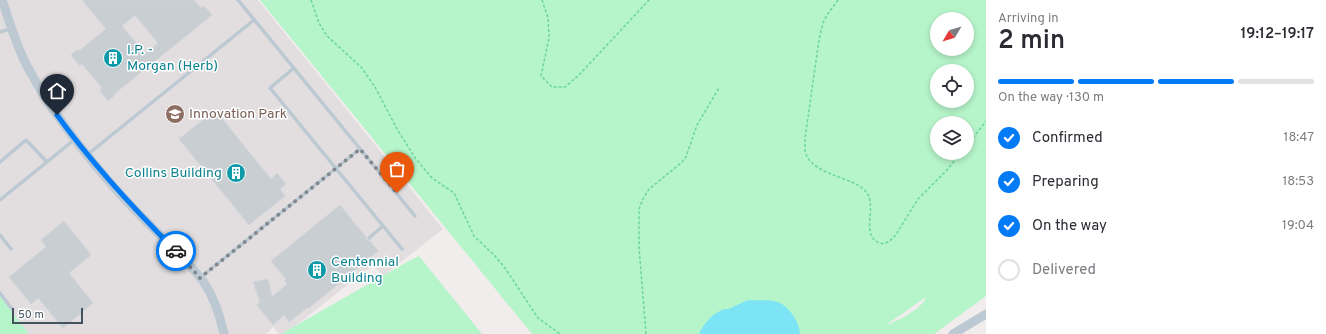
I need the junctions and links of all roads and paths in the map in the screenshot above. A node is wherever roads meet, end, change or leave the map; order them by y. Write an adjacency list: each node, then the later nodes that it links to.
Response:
1 (2, 0): 8 (street)
2 (238, 0): 7 (lane)
3 (311, 0): 33 (path)
4 (542, 0): 5 (path)
5 (650, 0)
6 (838, 0): 17 (path)
7 (254, 20): 10 (lane); 16 (lane)
8 (11, 28): 9 (lane); 14 (street)
9 (0, 32)
10 (294, 68): 15 (lane); 20 (lane)
11 (719, 88): 34 (path)
12 (986, 121): 13 (path)
13 (974, 137)
14 (75, 140): 16 (street); 19 (lane)
15 (360, 149): 20 (lane); 22 (lane)
16 (87, 155): 28 (street)
17 (955, 160)
18 (0, 162): 19 (lane)
19 (47, 162): 21 (lane)
20 (336, 168): 23 (lane); 28 (lane)
21 (0, 200)
22 (415, 216)
23 (383, 226): 25 (lane); 27 (lane)
24 (0, 235): 26 (lane)
25 (369, 238)
26 (11, 249)
27 (402, 249)
28 (200, 278): 32 (street)
29 (0, 293): 30 (lane)
30 (12, 309)
31 (986, 314): 35 (street)
32 (224, 334)
33 (560, 334)
34 (646, 334)
35 (953, 334)

